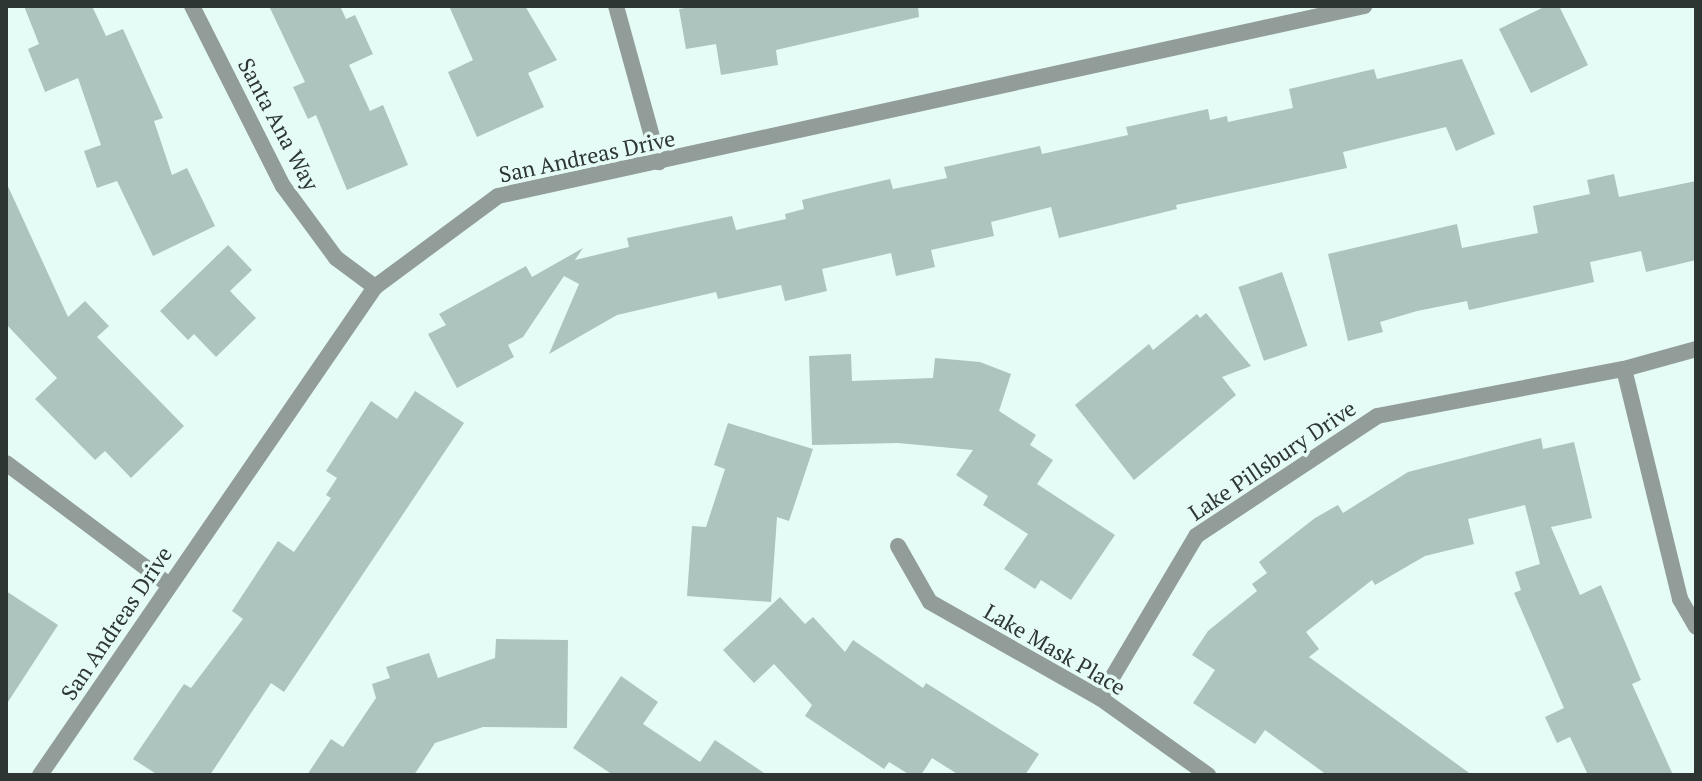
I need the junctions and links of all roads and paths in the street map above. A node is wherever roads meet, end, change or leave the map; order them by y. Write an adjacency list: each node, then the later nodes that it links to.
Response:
1 (192, 6): 5 (street, Santa Ana Way)
2 (616, 6): 4 (street)
3 (1364, 6): 4 (street, San Andreas Drive)
4 (659, 162): 5 (street, San Andreas Drive)
5 (375, 287): 10 (street, San Andreas Drive)
6 (1696, 349): 7 (street, Lake Pillsbury Drive)
7 (1624, 369): 11 (street); 12 (street, Lake Pillsbury Drive)
8 (6, 463): 10 (street)
9 (898, 546): 12 (street, Lake Mask Place)
10 (168, 584): 13 (street, San Andreas Drive)
11 (1696, 627)
12 (1100, 698): 14 (street, Lake Mask Place)
13 (40, 775)
14 (1208, 775)

